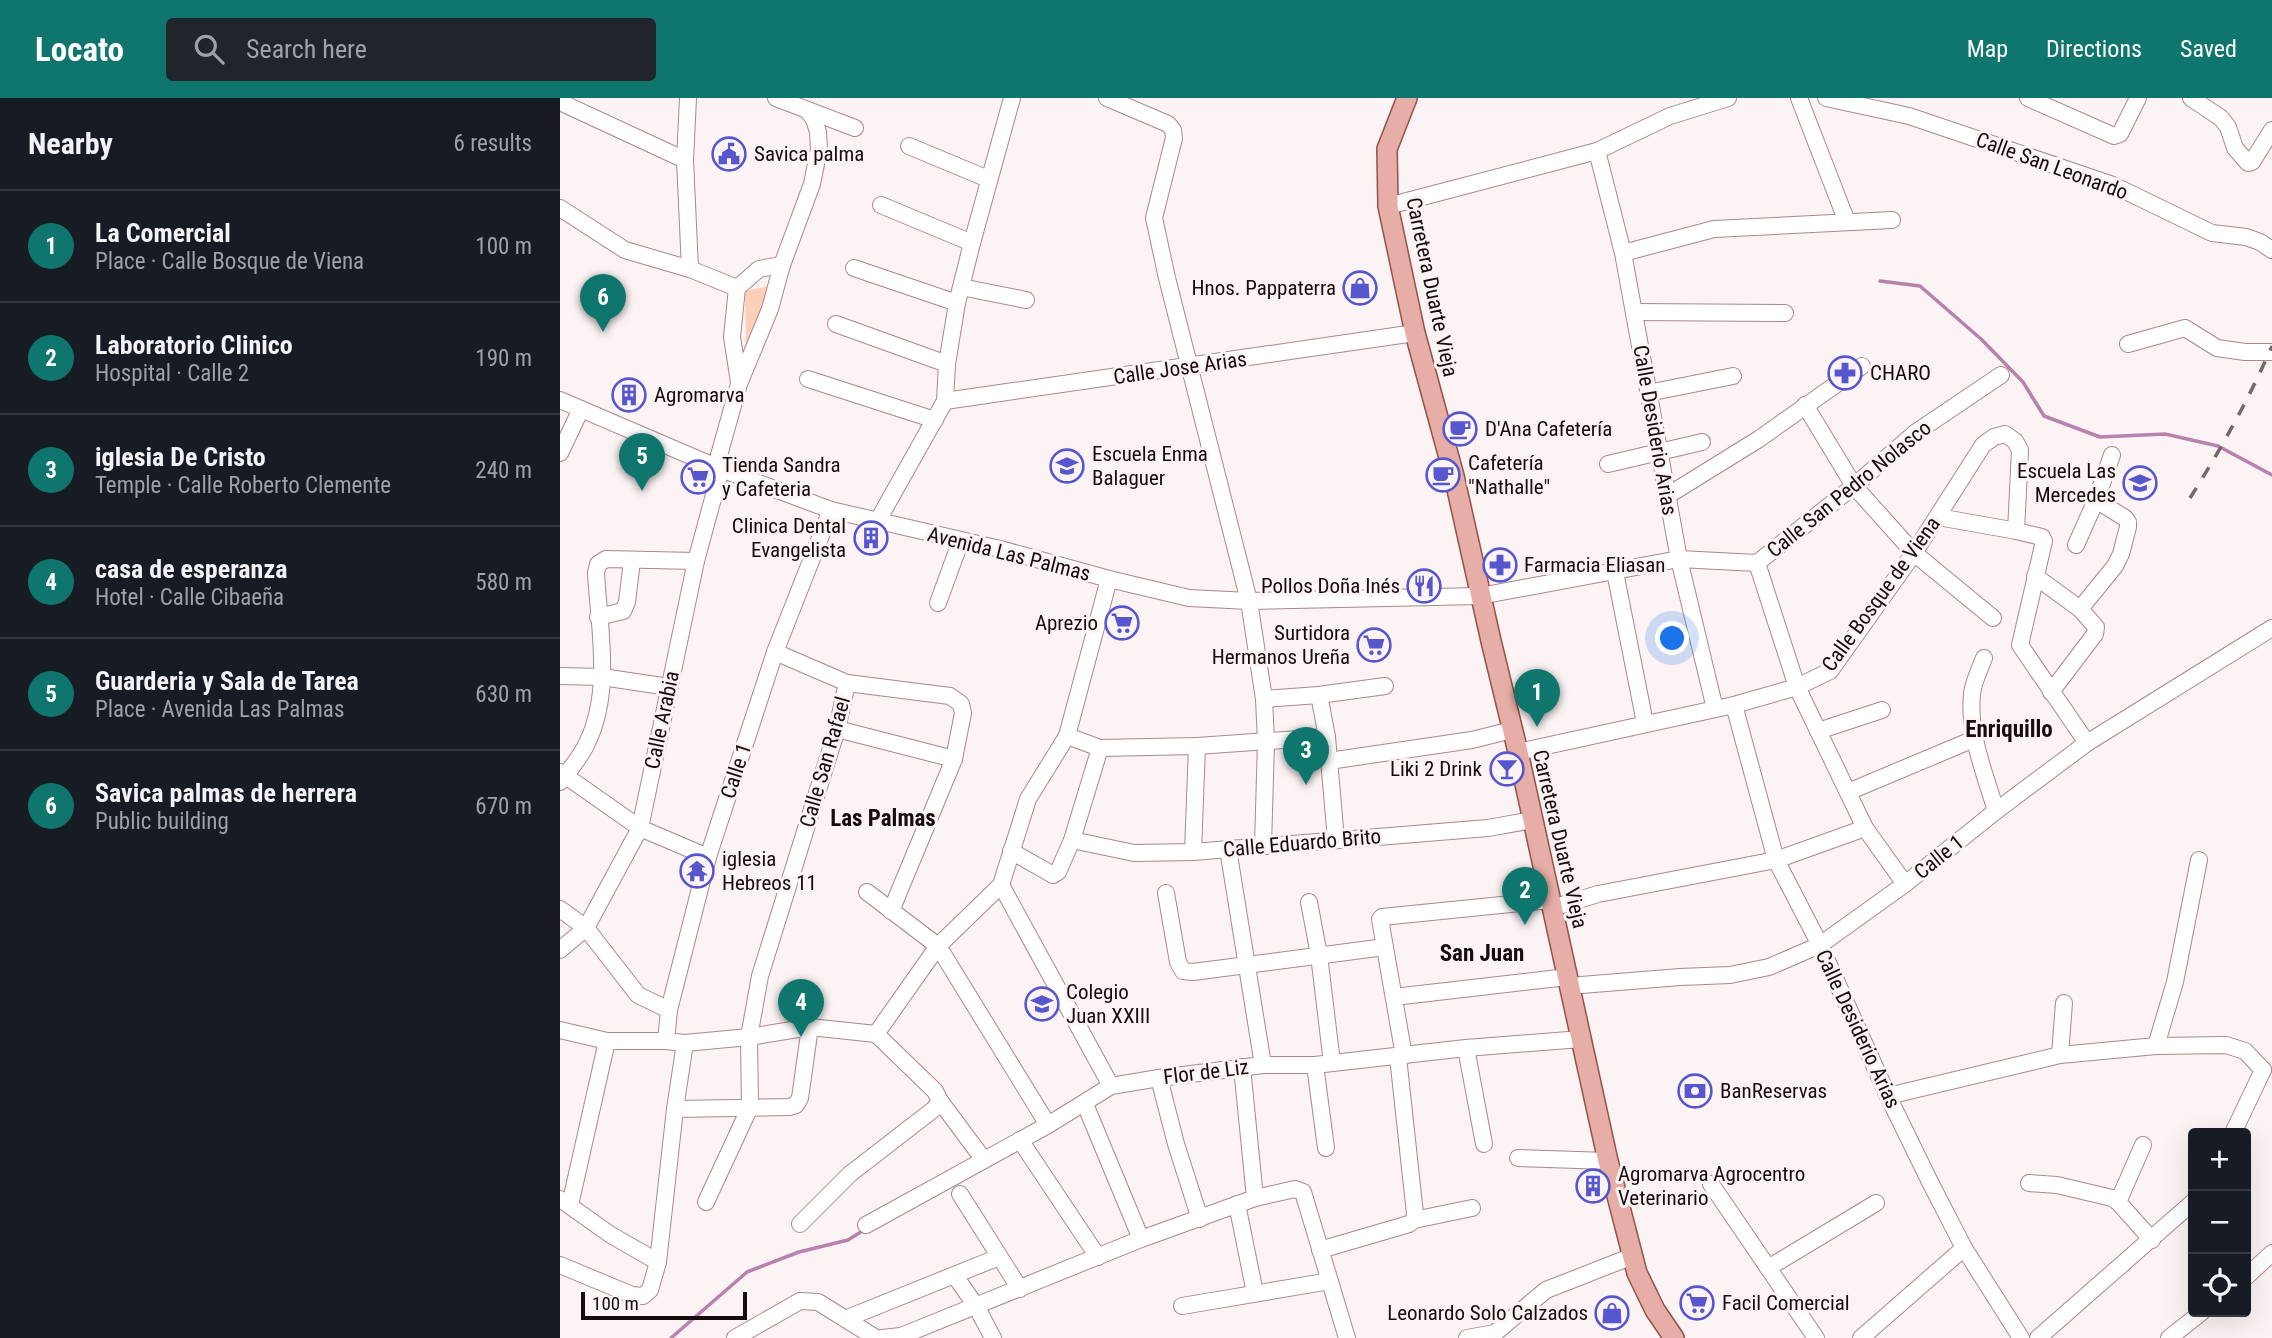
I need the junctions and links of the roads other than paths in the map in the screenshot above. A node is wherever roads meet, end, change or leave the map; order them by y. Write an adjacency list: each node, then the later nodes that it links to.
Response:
1 (688, 98): 18 (street)
2 (776, 98): 13 (street)
3 (1012, 98): 19 (street)
4 (1107, 98): 42 (street)
5 (1407, 98): 21 (main road, Carretera Duarte Vieja)
6 (1728, 98): 17 (street)
7 (1799, 98): 24 (street)
8 (1826, 98): 26 (street, Calle San Leonardo)
9 (2028, 98): 10 (street)
10 (2138, 98)
11 (2191, 98): 15 (street)
12 (560, 102): 18 (street)
13 (807, 110): 14 (street); 28 (street, Calle Arabia)
14 (855, 128)
15 (2272, 130)
16 (909, 146): 19 (street)
17 (1597, 151): 21 (street); 27 (street, Calle Desiderio Arias)
18 (685, 160): 30 (street)
19 (988, 179): 25 (street)
20 (881, 205): 25 (street)
21 (1388, 206): 37 (main road, Carretera Duarte Vieja)
22 (560, 208): 30 (street)
23 (1892, 220): 24 (street)
24 (1847, 222): 27 (street)
25 (972, 243): 32 (street)
26 (2272, 250)
27 (1623, 253): 34 (street, Calle Desiderio Arias)
28 (782, 265): 31 (street); 46 (street, Calle Arabia)
29 (854, 268): 32 (street)
30 (690, 269): 31 (street)
31 (737, 288): 46 (street)
32 (959, 295): 33 (street); 40 (street)
33 (1026, 300)
34 (1634, 312): 35 (street); 47 (street, Calle Desiderio Arias)
35 (1785, 313)
36 (836, 324): 40 (street)
37 (1415, 333): 42 (street, Calle Jose Arias); 76 (main road, Carretera Duarte Vieja)
38 (2128, 344): 39 (street)
39 (2272, 352)
40 (947, 364): 49 (street)
41 (1862, 366): 50 (street)
42 (1190, 367): 49 (street, Calle Jose Arias); 77 (street)
43 (2000, 375): 59 (street, Calle San Pedro Nolasco)
44 (1733, 376): 47 (street)
45 (808, 379): 52 (street)
46 (739, 384): 58 (street, Calle Arabia)
47 (1648, 393): 55 (street, Calle Desiderio Arias)
48 (560, 400): 51 (street, Avenida Las Palmas)
49 (945, 401): 52 (street)
50 (1805, 405): 59 (street); 60 (street)
51 (581, 409): 54 (street); 58 (street, Avenida Las Palmas)
52 (935, 420): 64 (street)
53 (1702, 442): 55 (street)
54 (560, 453)
55 (1659, 453): 57 (street); 60 (street, Calle Desiderio Arias)
56 (2112, 455): 61 (street)
57 (1608, 464)
58 (718, 468): 62 (street, Avenida Las Palmas); 71 (street, Calle Arabia)
59 (1854, 486): 68 (street); 72 (street, Calle San Pedro Nolasco)
60 (1667, 496): 69 (street, Calle Desiderio Arias)
61 (2096, 500): 67 (street); 79 (street)
62 (831, 510): 64 (street, Avenida Las Palmas); 83 (street, Calle 1)
63 (1938, 517): 65 (street); 65 (street, Calle Bosque de Viena); 68 (street, Calle Bosque de Viena)
64 (877, 522): 66 (street, Avenida Las Palmas)
65 (2017, 531): 74 (street)
66 (961, 540): 75 (street, Avenida Las Palmas); 78 (street)
67 (2076, 545)
68 (1914, 553): 81 (street); 90 (street, Calle Bosque de Viena)
69 (1679, 559): 72 (street, Calle San Pedro Nolasco); 73 (street, Calle San Pedro Nolasco); 95 (street, Calle Desiderio Arias)
70 (632, 561): 71 (street); 80 (street); 80 (street)
71 (696, 561): 89 (street, Calle Arabia)
72 (1758, 564): 90 (street)
73 (1615, 572): 76 (street, Calle San Pedro Nolasco); 97 (street)
74 (2035, 576): 79 (street); 91 (street)
75 (1109, 579): 77 (street, Avenida Las Palmas); 101 (street)
76 (1480, 596): 77 (street, Avenida Las Palmas); 99 (main road, Carretera Duarte Vieja)
77 (1249, 601): 93 (street)
78 (938, 603)
79 (2080, 609): 91 (street)
80 (598, 618): 86 (street)
81 (1993, 618)
82 (2272, 628): 105 (street, Calle 1)
83 (775, 652): 87 (street); 123 (street, Calle 1)
84 (1984, 658): 103 (street)
85 (560, 676): 86 (street)
86 (602, 677): 89 (street); 111 (street)
87 (847, 682): 98 (street, Calle San Rafael); 109 (street)
88 (1385, 686): 92 (street)
89 (669, 687): 115 (street, Calle Arabia)
90 (1797, 687): 94 (street, Calle Bosque de Viena); 100 (street)
91 (2051, 692): 105 (street)
92 (1319, 695): 93 (street); 102 (street)
93 (1264, 699): 104 (street)
94 (1734, 705): 95 (street, Calle Bosque de Viena); 124 (street, Calle Desiderio Arias)
95 (1715, 709): 97 (street, Calle Bosque de Viena)
96 (1882, 710): 100 (street)
97 (1645, 723): 108 (street, Calle Bosque de Viena)
98 (837, 729): 109 (street); 150 (street, Calle San Rafael)
99 (1512, 730): 108 (main road, Carretera Duarte Vieja); 110 (street)
100 (1818, 731): 112 (street)
101 (1067, 736): 107 (street); 121 (street)
102 (1327, 737): 104 (street); 110 (street)
103 (1974, 738): 112 (street); 113 (street)
104 (1266, 741): 106 (street); 119 (street)
105 (2087, 743): 113 (street, Calle 1)
106 (1197, 746): 107 (street); 122 (street)
107 (1100, 748): 117 (street)
108 (1518, 752): 114 (main road, Carretera Duarte Vieja)
109 (954, 759): 135 (street)
110 (1329, 761): 118 (street)
111 (562, 776): 115 (street)
112 (1848, 792): 116 (street)
113 (1996, 811): 126 (street, Calle 1)
114 (1532, 820): 118 (street, Calle Eduardo Brito); 133 (main road, Carretera Duarte Vieja)
115 (640, 828): 123 (street); 136 (street, Calle Arabia)
116 (1865, 828): 124 (street); 126 (street)
117 (1072, 840): 121 (street); 122 (street, Calle Eduardo Brito)
118 (1336, 840): 119 (street, Calle Eduardo Brito)
119 (1263, 846): 120 (street, Calle Eduardo Brito)
120 (1228, 849): 122 (street, Calle Eduardo Brito); 142 (street)
121 (1011, 851): 127 (street)
122 (1193, 852)
123 (708, 857): 146 (street, Calle 1)
124 (1776, 860): 133 (street); 137 (street, Calle Desiderio Arias)
125 (2199, 860): 131 (street)
126 (1905, 884): 137 (street, Calle 1)
127 (1001, 885): 138 (street); 165 (street)
128 (2176, 887): 131 (street)
129 (867, 892): 135 (street)
130 (1166, 893): 142 (street)
131 (2191, 896): 155 (street)
132 (1309, 902): 141 (street)
133 (1551, 904): 139 (street); 143 (main road, Carretera Duarte Vieja)
134 (560, 909): 136 (street)
135 (891, 911): 138 (street)
136 (586, 928): 140 (street, Calle Arabia); 146 (street)
137 (1820, 945): 143 (street, Calle 1); 166 (street, Calle Desiderio Arias)
138 (938, 946): 149 (street); 171 (street)
139 (1385, 947): 141 (street); 144 (street)
140 (560, 950)
141 (1319, 954): 142 (street); 159 (street)
142 (1249, 964): 160 (street)
143 (1568, 981): 144 (street, Calle 1); 151 (main road, Carretera Duarte Vieja)
144 (1394, 997): 158 (street)
145 (2064, 1003): 157 (street)
146 (669, 1010): 153 (street, Calle 1)
147 (810, 1027): 149 (street); 150 (street); 169 (street)
148 (560, 1030): 152 (street)
149 (876, 1034): 167 (street)
150 (749, 1037): 154 (street); 169 (street, Calle San Rafael)
151 (1581, 1039): 156 (street, Flor de Liz); 179 (main road, Carretera Duarte Vieja)
152 (607, 1041): 153 (street); 184 (street)
153 (666, 1041): 154 (street)
154 (685, 1043): 170 (street)
155 (2156, 1046): 157 (street); 163 (street)
156 (1466, 1048): 158 (street, Flor de Liz); 174 (street)
157 (2060, 1055): 166 (street)
158 (1401, 1056): 159 (street, Flor de Liz); 192 (street)
159 (1332, 1063): 161 (street, Flor de Liz)
160 (1263, 1065): 161 (street, Flor de Liz); 162 (street, Flor de Liz)
161 (1315, 1065): 176 (street)
162 (1242, 1067): 164 (street, Flor de Liz); 183 (street)
163 (2267, 1071): 172 (street)
164 (1158, 1077): 165 (street, Flor de Liz); 191 (street)
165 (1111, 1086): 168 (street, Flor de Liz)
166 (1888, 1096): 197 (street, Calle Desiderio Arias)
167 (940, 1101): 178 (street); 193 (street)
168 (1085, 1104): 171 (street, Flor de Liz); 195 (street)
169 (750, 1107): 170 (street); 185 (street, Calle San Rafael)
170 (675, 1109): 203 (street)
171 (1048, 1125): 173 (street, Flor de Liz)
172 (2236, 1128)
173 (1020, 1140): 178 (street, Flor de Liz); 200 (street)
174 (1485, 1144)
175 (2143, 1145): 186 (street)
176 (1326, 1148)
177 (1518, 1158): 179 (street)
178 (984, 1160): 194 (street, Flor de Liz)
179 (1608, 1161): 201 (main road, Carretera Duarte Vieja)
180 (1710, 1184): 205 (street)
181 (2029, 1184): 186 (street)
182 (960, 1194): 202 (street)
183 (1255, 1198): 188 (street); 198 (street)
184 (565, 1202): 203 (street)
185 (706, 1202)
186 (2118, 1202): 196 (street)
187 (1876, 1203): 205 (street)
188 (1237, 1204): 191 (street); 210 (street)
189 (2188, 1207): 196 (street)
190 (1472, 1208): 192 (street)
191 (1200, 1219): 195 (street)
192 (1414, 1220): 198 (street)
193 (800, 1224)
194 (866, 1225)
195 (1141, 1239): 200 (street)
196 (2152, 1240): 225 (street)
197 (1964, 1248): 223 (street); 224 (street, Calle Desiderio Arias)
198 (1320, 1250): 208 (street)
199 (2272, 1253): 206 (street)
200 (1098, 1256): 209 (street)
201 (1633, 1256): 220 (street); 221 (main road, Carretera Duarte Vieja)
202 (999, 1257): 207 (street); 209 (street)
203 (658, 1262): 204 (street)
204 (560, 1265)
205 (1768, 1268): 222 (street)
206 (2251, 1272)
207 (954, 1276): 211 (street); 214 (street)
208 (1330, 1281): 210 (street); 219 (street)
209 (1020, 1289): 211 (street)
210 (1255, 1293): 212 (street)
211 (976, 1306): 217 (street); 218 (street)
212 (1182, 1306)
213 (2196, 1317): 226 (street)
214 (845, 1319): 215 (street); 216 (street)
215 (735, 1338)
216 (876, 1338)
217 (882, 1338)
218 (993, 1338)
219 (1347, 1338)
220 (1467, 1338)
221 (1674, 1338)
222 (1816, 1338)
223 (1861, 1338)
224 (2021, 1338)
225 (2038, 1338)
226 (2169, 1338)

